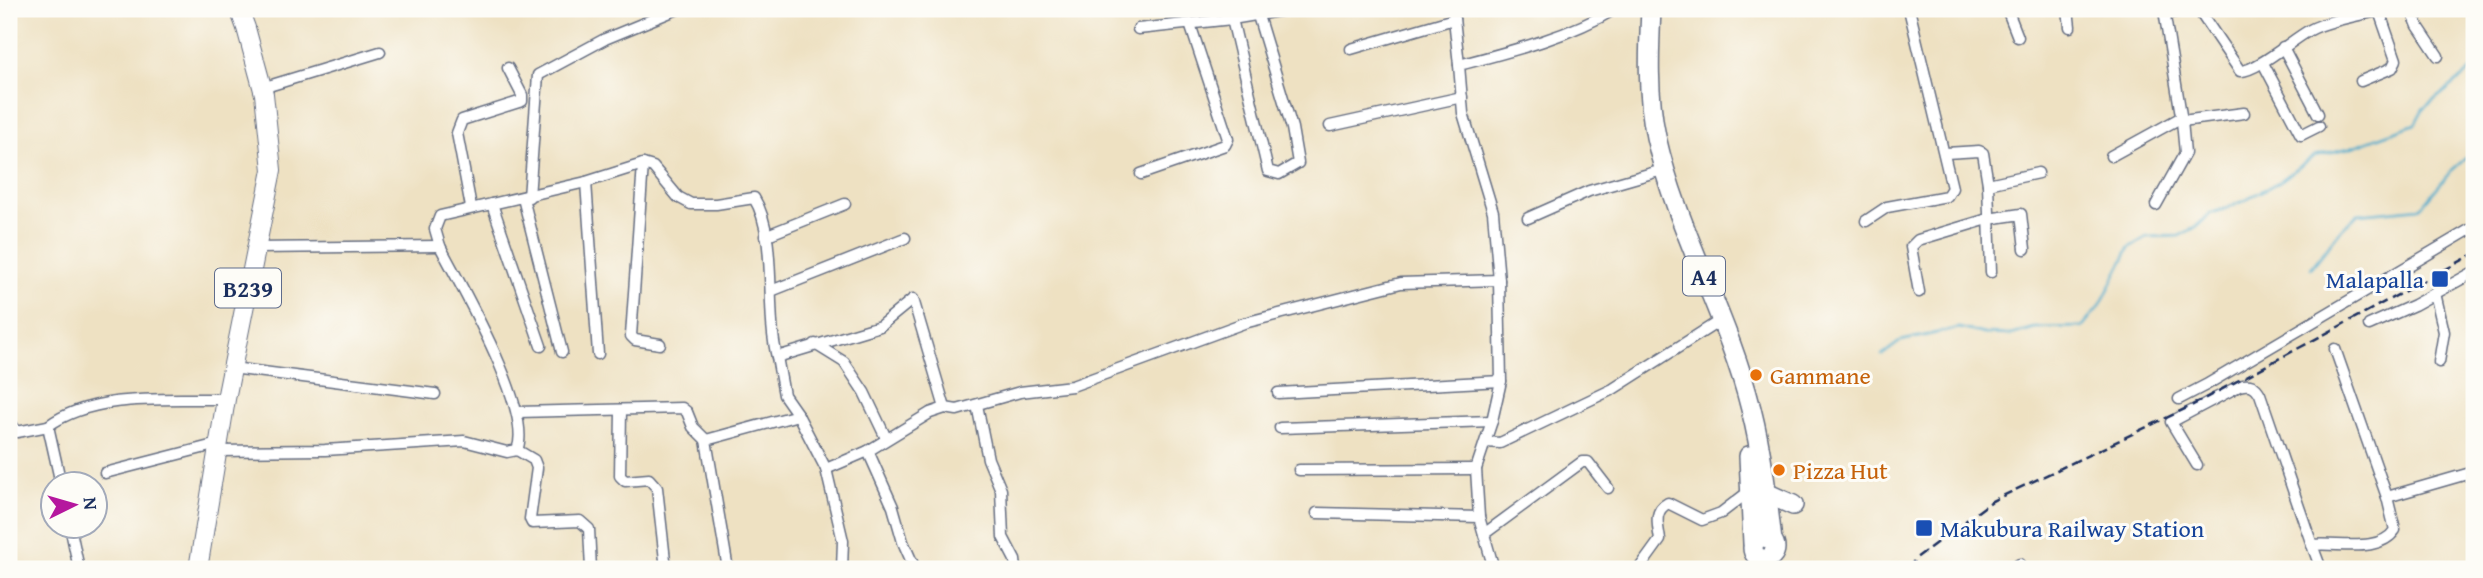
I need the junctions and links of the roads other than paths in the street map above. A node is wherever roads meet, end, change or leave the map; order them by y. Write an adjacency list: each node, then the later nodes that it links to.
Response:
1 (239, 9): 29 (main road, B239)
2 (678, 9): 42 (street)
3 (1291, 9): 14 (street)
4 (1615, 9): 26 (street)
5 (1645, 9): 37 (highway, A4)
6 (1651, 9): 62 (highway, A4)
7 (1909, 9): 34 (street)
8 (2007, 9): 20 (street)
9 (2068, 9): 18 (street)
10 (2190, 9): 32 (street)
11 (2198, 9): 25 (street)
12 (2411, 9): 24 (street)
13 (2383, 10): 21 (street); 28 (street)
14 (1257, 12): 16 (street); 16 (street)
15 (1454, 14): 22 (street); 26 (street)
16 (1232, 19): 17 (street)
17 (1190, 24): 19 (street); 39 (street)
18 (2070, 27)
19 (1138, 29)
20 (2018, 37)
21 (2283, 47): 25 (street); 25 (street)
22 (1351, 49)
23 (377, 55): 29 (street)
24 (2438, 56)
25 (2263, 63)
26 (1460, 65): 30 (street)
27 (509, 68): 46 (street)
28 (2361, 81)
29 (263, 90): 54 (main road, B239)
30 (1462, 97): 33 (street); 58 (street)
31 (2244, 113): 32 (street)
32 (2182, 119): 35 (street); 45 (street)
33 (1330, 126)
34 (1946, 153): 41 (street); 49 (street)
35 (2111, 156)
36 (643, 164): 40 (street); 51 (street); 64 (street)
37 (1659, 171): 47 (street); 62 (highway, A4)
38 (2038, 173): 41 (street)
39 (1141, 174)
40 (586, 183): 42 (street); 69 (street)
41 (1987, 184): 48 (street)
42 (526, 197): 43 (street); 68 (street)
43 (492, 204): 46 (street); 66 (street)
44 (845, 204): 51 (street)
45 (2156, 205)
46 (471, 207): 53 (street)
47 (1528, 218)
48 (1988, 219): 55 (street); 56 (street); 60 (street)
49 (1867, 221)
50 (2474, 227): 77 (street)
51 (765, 236): 59 (street)
52 (905, 238): 59 (street)
53 (440, 246): 54 (street); 81 (street)
54 (256, 248): 72 (main road, B239)
55 (2025, 249)
56 (1991, 272)
57 (2474, 272): 61 (street)
58 (1499, 281): 73 (street); 78 (street)
59 (771, 291): 70 (street)
60 (1919, 292)
61 (2435, 293): 63 (street); 71 (street)
62 (1718, 322): 89 (street); 101 (highway, A4)
63 (2369, 325)
64 (660, 344)
65 (815, 344): 70 (street); 79 (street); 87 (street)
66 (541, 346)
67 (2335, 349): 102 (street)
68 (562, 352)
69 (598, 354)
70 (777, 357): 82 (street)
71 (2439, 362)
72 (232, 368): 75 (street); 76 (main road, B239)
73 (1501, 381): 74 (street); 84 (street)
74 (1278, 393)
75 (435, 394)
76 (226, 399): 85 (street); 90 (main road, B239)
77 (2179, 399)
78 (976, 405): 79 (street); 117 (street)
79 (945, 408): 87 (street)
80 (621, 410): 81 (street); 88 (street); 113 (street)
81 (518, 412): 91 (street)
82 (798, 415): 88 (street); 94 (street)
83 (9, 421): 85 (street)
84 (1492, 421): 86 (street); 89 (street)
85 (48, 426): 96 (street)
86 (1280, 428)
87 (886, 438): 92 (street)
88 (706, 440): 114 (street)
89 (1486, 442): 95 (street)
90 (217, 448): 91 (street); 98 (street); 111 (main road, B239)
91 (517, 450): 112 (street)
92 (867, 451): 94 (street); 116 (street)
93 (2197, 464): 108 (street)
94 (826, 469): 115 (street)
95 (1476, 469): 97 (street); 105 (street)
96 (58, 470)
97 (1299, 470)
98 (108, 472)
99 (2474, 472): 102 (street)
100 (1608, 488): 106 (street)
101 (1759, 492): 103 (highway); 109 (highway, A4); 119 (street)
102 (2387, 496): 108 (street)
103 (1793, 505)
104 (1317, 513): 105 (street)
105 (1479, 517): 106 (street)
106 (1484, 534): 118 (street)
107 (72, 540): 110 (street)
108 (2312, 545): 120 (street)
109 (1762, 556)
110 (79, 569)
111 (198, 569)
112 (591, 569)
113 (666, 569)
114 (728, 569)
115 (842, 569)
116 (915, 569)
117 (1016, 569)
118 (1494, 569)
119 (1639, 569)
120 (2321, 569)

